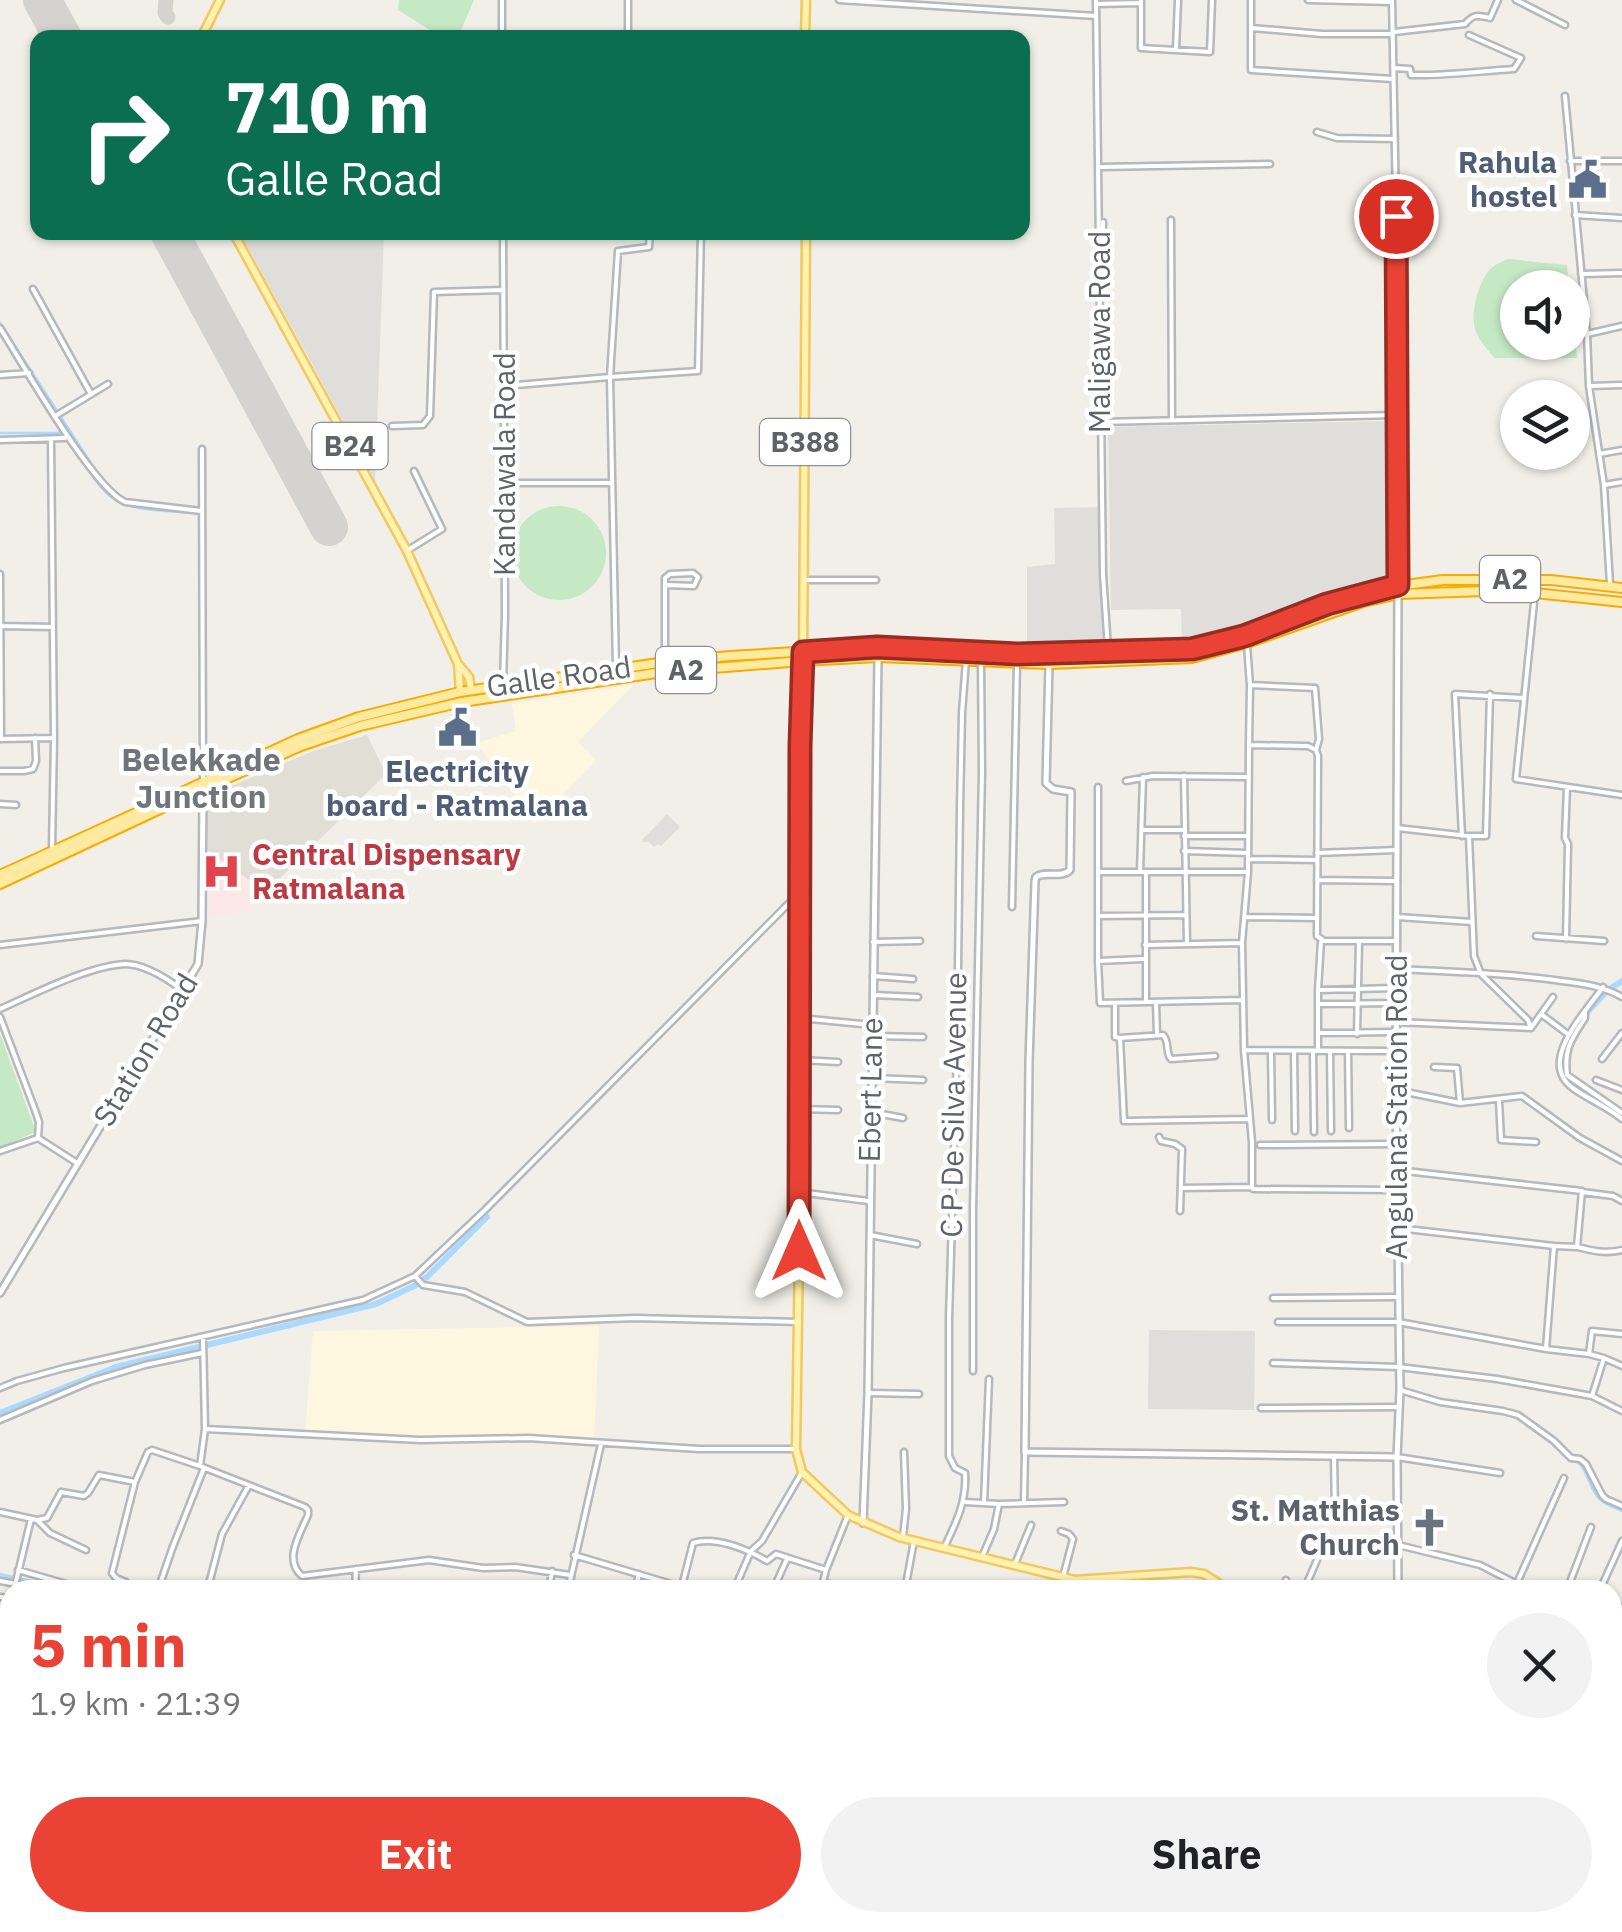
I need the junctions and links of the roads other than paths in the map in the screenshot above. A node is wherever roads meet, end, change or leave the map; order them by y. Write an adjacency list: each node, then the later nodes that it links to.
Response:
1 (221, 0): 18 (main road)
2 (502, 0): 19 (street)
3 (628, 0): 20 (street)
4 (806, 0): 21 (main road)
5 (839, 0): 15 (street)
6 (1178, 0): 24 (street)
7 (1212, 0): 24 (street)
8 (1251, 0): 17 (street)
9 (1308, 0): 12 (street)
10 (1498, 0): 22 (street)
11 (1516, 0): 16 (street)
12 (1392, 1): 22 (street)
13 (1096, 2): 14 (street); 15 (street, Maligawa Road)
14 (1141, 2): 24 (street)
15 (1096, 16): 33 (street, Maligawa Road)
16 (1564, 26)
17 (1251, 28): 22 (street); 26 (street)
18 (204, 30)
19 (502, 30)
20 (628, 30)
21 (805, 30)
22 (1394, 32): 25 (street)
23 (1469, 34): 25 (street)
24 (1176, 49)
25 (1394, 68): 26 (street)
26 (1394, 79): 29 (street)
27 (1565, 96): 30 (street)
28 (1317, 132): 29 (street)
29 (1394, 139): 60 (street)
30 (1570, 161): 31 (street); 34 (street)
31 (1622, 161)
32 (1270, 164): 33 (street)
33 (1100, 166): 62 (street, Maligawa Road)
34 (1575, 216): 35 (street); 43 (street)
35 (1622, 218)
36 (1172, 220): 61 (street)
37 (1103, 222): 62 (street)
38 (237, 240): 76 (main road, B24)
39 (503, 240): 47 (street, Kandawala Road)
40 (650, 240): 53 (street)
41 (701, 240): 53 (street)
42 (806, 240): 78 (main road, B388)
43 (1581, 270)
44 (1622, 273): 45 (street)
45 (1590, 274)
46 (33, 289): 58 (street)
47 (503, 290): 55 (street, Kandawala Road); 63 (street)
48 (1622, 326): 50 (street)
49 (0, 328): 51 (street)
50 (1590, 334)
51 (29, 374): 52 (street); 59 (street)
52 (0, 375)
53 (610, 377): 55 (street); 73 (street)
54 (108, 384): 58 (street)
55 (505, 386): 72 (street, Kandawala Road)
56 (1590, 386): 57 (street); 69 (street)
57 (1622, 386)
58 (91, 394): 59 (street)
59 (56, 415): 75 (street)
60 (1398, 415): 61 (street); 84 (street)
61 (1172, 420): 62 (street)
62 (1101, 422): 90 (street, Maligawa Road)
63 (392, 426)
64 (65, 438): 65 (street)
65 (51, 439): 66 (street); 88 (street)
66 (0, 440)
67 (202, 449): 75 (street)
68 (1622, 450): 69 (street)
69 (1599, 454): 74 (street)
70 (414, 471): 76 (street)
71 (1622, 482): 74 (street)
72 (505, 483): 73 (street); 102 (street, Kandawala Road)
73 (612, 483): 101 (street)
74 (1604, 485): 82 (street)
75 (201, 511): 120 (street)
76 (407, 551): 98 (main road, B24)
77 (0, 574): 87 (street)
78 (803, 580): 79 (street); 92 (main road, B388)
79 (876, 580)
80 (1536, 580): 82 (highway, Galle Road / A2); 84 (highway, Galle Road / A2); 85 (street)
81 (667, 585): 81 (street); 94 (street)
82 (1610, 586): 83 (highway, Galle Road / A2)
83 (1622, 588)
84 (1398, 589): 85 (highway, Galle Road / A2); 89 (highway, Galle Road / A2); 126 (street, Angulana Station Road)
85 (1535, 592): 86 (highway, Galle Road / A2); 108 (street)
86 (1622, 602)
87 (0, 626): 88 (street); 110 (street)
88 (53, 627): 112 (street)
89 (1246, 639): 90 (highway, Galle Road / A2); 97 (highway, Galle Road / A2); 103 (street)
90 (1108, 650): 91 (highway, Galle Road / A2); 97 (street, Maligawa Road)
91 (966, 652): 92 (highway, Galle Road / A2); 95 (street, C P De Silva Avenue)
92 (803, 656): 93 (highway, Galle Road / A2); 94 (highway, Galle Road / A2); 106 (highway, Galle Road / A2); 145 (main road)
93 (878, 657): 95 (highway, Galle Road / A2); 162 (street, Ebert Lane)
94 (664, 662): 101 (highway, Galle Road / A2)
95 (966, 662): 96 (highway, Galle Road / A2); 299 (street, C P De Silva Avenue)
96 (981, 662): 99 (highway, Galle Road / A2); 275 (street)
97 (1108, 663): 100 (highway, Galle Road / A2)
98 (458, 664): 104 (main road, B24); 107 (main road, B24)
99 (1017, 664): 100 (highway, Galle Road / A2); 146 (street)
100 (1050, 664): 290 (street)
101 (616, 668): 102 (highway, Galle Road / A2)
102 (503, 684): 104 (highway, Galle Road / A2); 106 (street, Kandawala Road)
103 (1250, 686): 113 (street); 114 (street)
104 (471, 690): 107 (highway, Galle Road / A2); 109 (highway)
105 (1490, 694): 108 (street); 130 (street); 131 (street)
106 (504, 696): 109 (highway, Galle Road / A2)
107 (461, 697): 109 (highway, Galle Road / A2); 120 (highway, Galle Road / A2)
108 (1525, 698): 122 (street)
109 (472, 700)
110 (1, 738): 111 (street)
111 (35, 738): 112 (street); 115 (street)
112 (54, 738): 134 (street)
113 (1250, 745): 114 (street); 117 (street)
114 (1316, 750): 136 (street)
115 (0, 771)
116 (1184, 776): 117 (street); 118 (street); 128 (street)
117 (1249, 776): 129 (street)
118 (1143, 777): 119 (street); 127 (street)
119 (1126, 781)
120 (203, 785): 134 (highway, Galle Road / A2); 144 (highway, Galle Road / A2); 153 (street, Station Road)
121 (1098, 787): 137 (street)
122 (1567, 787): 123 (street); 156 (street)
123 (1622, 794)
124 (0, 804): 125 (street)
125 (16, 805)
126 (1397, 828): 130 (street); 132 (street, Angulana Station Road)
127 (1141, 830): 128 (street); 138 (street)
128 (1184, 833): 129 (street); 133 (street)
129 (1248, 836): 135 (street)
130 (1462, 836): 131 (street)
131 (1470, 836): 154 (street)
132 (1397, 850): 136 (street); 143 (street, Angulana Station Road)
133 (1184, 851): 135 (street); 139 (street)
134 (52, 852): 141 (highway, Galle Road / A2)
135 (1248, 856): 136 (street); 140 (street)
136 (1317, 856): 142 (street)
137 (1097, 872): 138 (street); 149 (street)
138 (1143, 872): 139 (street); 147 (street)
139 (1185, 872): 140 (street); 148 (street)
140 (1248, 872): 150 (street)
141 (0, 875)
142 (1317, 880): 143 (street); 152 (street)
143 (1397, 880): 151 (street, Angulana Station Road)
144 (0, 884)
145 (799, 893): 193 (main road); 259 (street)
146 (1012, 907)
147 (1144, 915): 148 (street); 149 (street); 166 (street)
148 (1186, 915): 165 (street)
149 (1098, 916): 168 (street)
150 (1244, 917): 152 (street); 163 (street)
151 (1397, 917): 154 (street); 161 (street, Angulana Station Road)
152 (1316, 918): 157 (street)
153 (202, 921): 164 (street); 175 (street, Station Road)
154 (1472, 922): 170 (street)
155 (1536, 936): 156 (street)
156 (1566, 939): 158 (street)
157 (1321, 940): 160 (street); 176 (street)
158 (1604, 940)
159 (920, 941): 162 (street)
160 (1359, 941): 161 (street); 173 (street)
161 (1397, 941): 169 (street, Angulana Station Road)
162 (873, 942): 171 (street, Ebert Lane)
163 (1242, 943): 165 (street); 182 (street)
164 (0, 944)
165 (1186, 944): 166 (street)
166 (1144, 945): 167 (street)
167 (1145, 959): 168 (street); 183 (street)
168 (1098, 960): 186 (street)
169 (1397, 969): 170 (street); 174 (street, Angulana Station Road)
170 (1481, 974): 177 (street); 196 (street)
171 (873, 976): 172 (street); 178 (street, Ebert Lane)
172 (913, 979)
173 (1356, 988): 174 (street); 176 (street); 185 (street)
174 (1396, 988): 187 (street, Angulana Station Road)
175 (183, 990): 189 (street); 243 (street, Station Road)
176 (1318, 990): 188 (street)
177 (1608, 990): 181 (street); 191 (street)
178 (873, 995): 179 (street); 195 (street, Ebert Lane)
179 (918, 997)
180 (1554, 997): 190 (street)
181 (1622, 998)
182 (1243, 1000): 184 (street); 206 (street)
183 (1146, 1002): 184 (street); 186 (street)
184 (1156, 1002): 201 (street)
185 (1357, 1002): 187 (street); 188 (street); 200 (street)
186 (1115, 1003): 205 (street)
187 (1396, 1003): 194 (street, Angulana Station Road)
188 (1318, 1004): 198 (street)
189 (0, 1008)
190 (1541, 1014): 196 (street); 203 (street)
191 (1585, 1015): 203 (street); 228 (street)
192 (0, 1018): 237 (street)
193 (800, 1018): 195 (street); 215 (main road)
194 (1397, 1022): 196 (street); 197 (street, Angulana Station Road)
195 (872, 1025): 202 (street, Ebert Lane)
196 (1530, 1028)
197 (1396, 1032): 200 (street); 207 (street, Angulana Station Road)
198 (1318, 1033): 200 (street); 210 (street)
199 (1622, 1033): 214 (street)
200 (1357, 1034)
201 (1157, 1035): 205 (street); 213 (street)
202 (873, 1036): 204 (street); 218 (street, Ebert Lane)
203 (1570, 1036): 228 (street)
204 (924, 1037)
205 (1120, 1038): 230 (street)
206 (1244, 1050): 208 (street); 230 (street)
207 (1397, 1050): 212 (street); 221 (street, Angulana Station Road)
208 (1271, 1051): 209 (street); 231 (street)
209 (1294, 1051): 210 (street); 233 (street)
210 (1316, 1051): 211 (street); 235 (street)
211 (1330, 1051): 212 (street); 234 (street)
212 (1348, 1051): 232 (street)
213 (1215, 1056)
214 (1602, 1059)
215 (800, 1060): 216 (street); 225 (main road)
216 (838, 1062)
217 (1434, 1067): 224 (street)
218 (872, 1078): 219 (street); 227 (street, Ebert Lane)
219 (923, 1080)
220 (1596, 1080): 222 (street)
221 (1396, 1090): 224 (street); 239 (street, Angulana Station Road)
222 (1622, 1090)
223 (1499, 1100): 224 (street); 238 (street); 242 (street)
224 (1460, 1103)
225 (800, 1109): 226 (street); 248 (main road)
226 (838, 1110)
227 (871, 1112): 229 (street); 251 (street, Ebert Lane)
228 (1622, 1116)
229 (903, 1118)
230 (1250, 1119): 245 (street)
231 (1272, 1120)
232 (1349, 1128)
233 (1295, 1131)
234 (1331, 1131)
235 (1314, 1132)
236 (1159, 1137): 246 (street)
237 (38, 1138): 241 (street); 243 (street)
238 (1536, 1142)
239 (1396, 1144): 240 (street); 244 (street, Angulana Station Road)
240 (1260, 1146)
241 (0, 1151)
242 (1622, 1161)
243 (77, 1163): 260 (street, Station Road)
244 (1397, 1170): 247 (street, Angulana Station Road); 249 (street)
245 (1252, 1187): 246 (street); 247 (street)
246 (1181, 1188): 252 (street)
247 (1398, 1190): 253 (street, Angulana Station Road)
248 (799, 1192): 251 (street); 263 (main road)
249 (1582, 1192): 250 (street); 257 (street)
250 (1622, 1200)
251 (870, 1202): 254 (street, Ebert Lane)
252 (1180, 1210)
253 (1398, 1228): 256 (street); 261 (street, Angulana Station Road)
254 (870, 1235): 255 (street); 279 (street, Ebert Lane)
255 (917, 1244)
256 (1554, 1246): 257 (street); 269 (street)
257 (1576, 1247): 258 (street)
258 (1622, 1250)
259 (416, 1278): 263 (street); 267 (street)
260 (0, 1293)
261 (1398, 1297): 262 (street); 265 (street, Angulana Station Road)
262 (1273, 1298)
263 (798, 1322): 288 (main road)
264 (1278, 1322): 265 (street)
265 (1398, 1322): 269 (street); 274 (street, Angulana Station Road)
266 (1622, 1334): 270 (street)
267 (203, 1336): 268 (street); 277 (street)
268 (202, 1348): 285 (street); 286 (street)
269 (1546, 1349): 270 (street)
270 (1589, 1354): 271 (street)
271 (1604, 1358): 273 (street); 281 (street)
272 (1273, 1363): 274 (street)
273 (1622, 1366)
274 (1399, 1368): 278 (street, Angulana Station Road); 281 (street)
275 (973, 1370)
276 (989, 1379): 301 (street)
277 (0, 1388)
278 (1400, 1390): 282 (street, Angulana Station Road); 304 (street)
279 (868, 1393): 280 (street); 309 (street, Ebert Lane)
280 (919, 1394)
281 (1592, 1396): 284 (street)
282 (1399, 1407): 283 (street); 292 (street, Angulana Station Road)
283 (1260, 1408)
284 (1622, 1411)
285 (0, 1420)
286 (205, 1429): 287 (street); 293 (street)
287 (601, 1443): 288 (street); 321 (street)
288 (796, 1449): 294 (main road)
289 (904, 1452): 313 (street)
290 (1025, 1452): 291 (street); 303 (street)
291 (1334, 1456): 292 (street); 306 (street)
292 (1398, 1457): 295 (street); 316 (street, Angulana Station Road)
293 (202, 1466): 297 (street); 298 (street); 335 (street)
294 (802, 1472): 307 (main road); 320 (street)
295 (1500, 1472)
296 (1564, 1478): 353 (street)
297 (135, 1482): 308 (street); 334 (street)
298 (248, 1486): 325 (street); 336 (street)
299 (964, 1502): 301 (street); 318 (street)
300 (1064, 1502): 303 (street)
301 (984, 1503): 302 (street)
302 (999, 1504): 303 (street); 322 (street)
303 (1024, 1504)
304 (1622, 1506)
305 (0, 1512): 308 (street)
306 (1335, 1512)
307 (848, 1515): 309 (main road); 326 (street)
308 (34, 1520): 319 (street); 327 (street)
309 (863, 1523): 313 (main road)
310 (1030, 1525): 324 (street)
311 (1591, 1527): 354 (street)
312 (1060, 1531): 331 (street)
313 (903, 1538): 314 (main road)
314 (914, 1540): 318 (main road); 346 (street)
315 (1622, 1541): 355 (street)
316 (1398, 1544): 351 (street, Angulana Station Road); 352 (street)
317 (1324, 1546): 350 (street)
318 (944, 1548): 322 (main road)
319 (86, 1550)
320 (750, 1552): 323 (street); 342 (street); 343 (street)
321 (574, 1556): 329 (street); 330 (street)
322 (982, 1557): 324 (main road)
323 (788, 1559): 326 (street); 344 (street)
324 (1015, 1564): 331 (main road)
325 (356, 1569): 328 (street); 337 (street)
326 (826, 1570): 345 (street)
327 (18, 1571): 332 (street); 333 (street)
328 (552, 1572): 329 (street); 338 (street)
329 (570, 1574): 339 (street)
330 (638, 1574): 340 (street); 341 (street)
331 (1062, 1577): 347 (main road)
332 (16, 1580)
333 (51, 1580)
334 (121, 1580)
335 (161, 1580)
336 (210, 1580)
337 (355, 1580)
338 (551, 1580)
339 (569, 1580)
340 (637, 1580)
341 (659, 1580)
342 (682, 1580)
343 (738, 1580)
344 (778, 1580)
345 (824, 1580)
346 (907, 1580)
347 (1076, 1580)
348 (1086, 1580): 349 (main road)
349 (1213, 1580)
350 (1309, 1580)
351 (1398, 1580)
352 (1511, 1580)
353 (1518, 1580)
354 (1571, 1580)
355 (1604, 1580)

